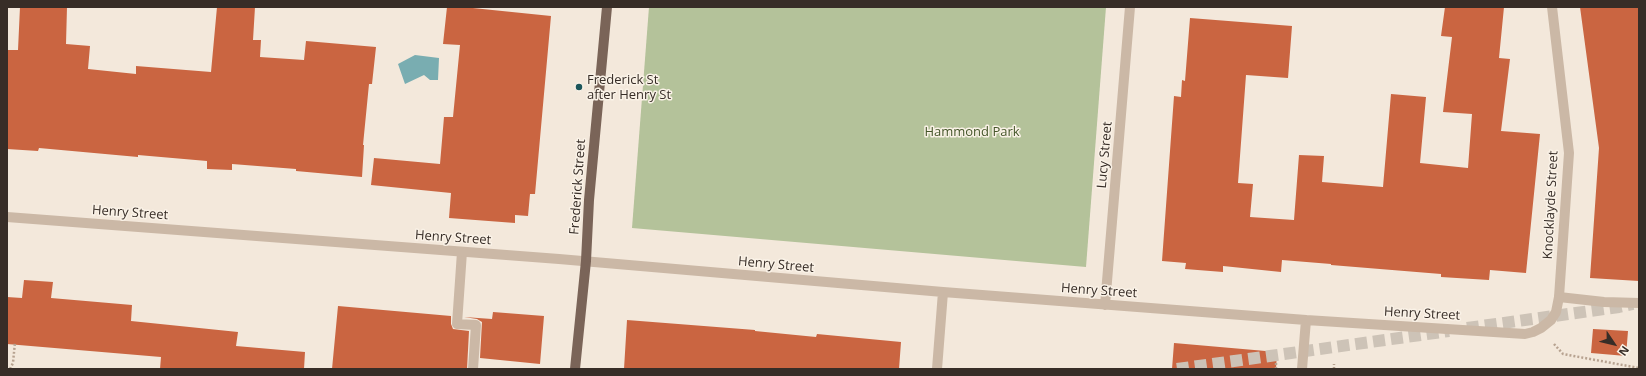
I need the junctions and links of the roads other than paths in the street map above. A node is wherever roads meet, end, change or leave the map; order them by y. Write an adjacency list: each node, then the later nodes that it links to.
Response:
1 (607, 7): 6 (main road, Frederick Street)
2 (1130, 7): 10 (street, Lucy Street)
3 (1552, 7): 8 (street, Knocklayde Street)
4 (7, 217): 5 (street, Henry Street)
5 (462, 252): 6 (street, Henry Street); 13 (street)
6 (586, 261): 7 (street, Henry Street); 14 (main road, Frederick Street)
7 (943, 292): 10 (street, Henry Street); 15 (street)
8 (1559, 297): 9 (street); 12 (street, Knocklayde Street)
9 (1639, 304)
10 (1106, 305): 11 (street, Henry Street)
11 (1306, 320): 12 (street, Henry Street); 16 (street)
12 (1541, 328)
13 (474, 369)
14 (575, 369)
15 (937, 369)
16 (1302, 369)

